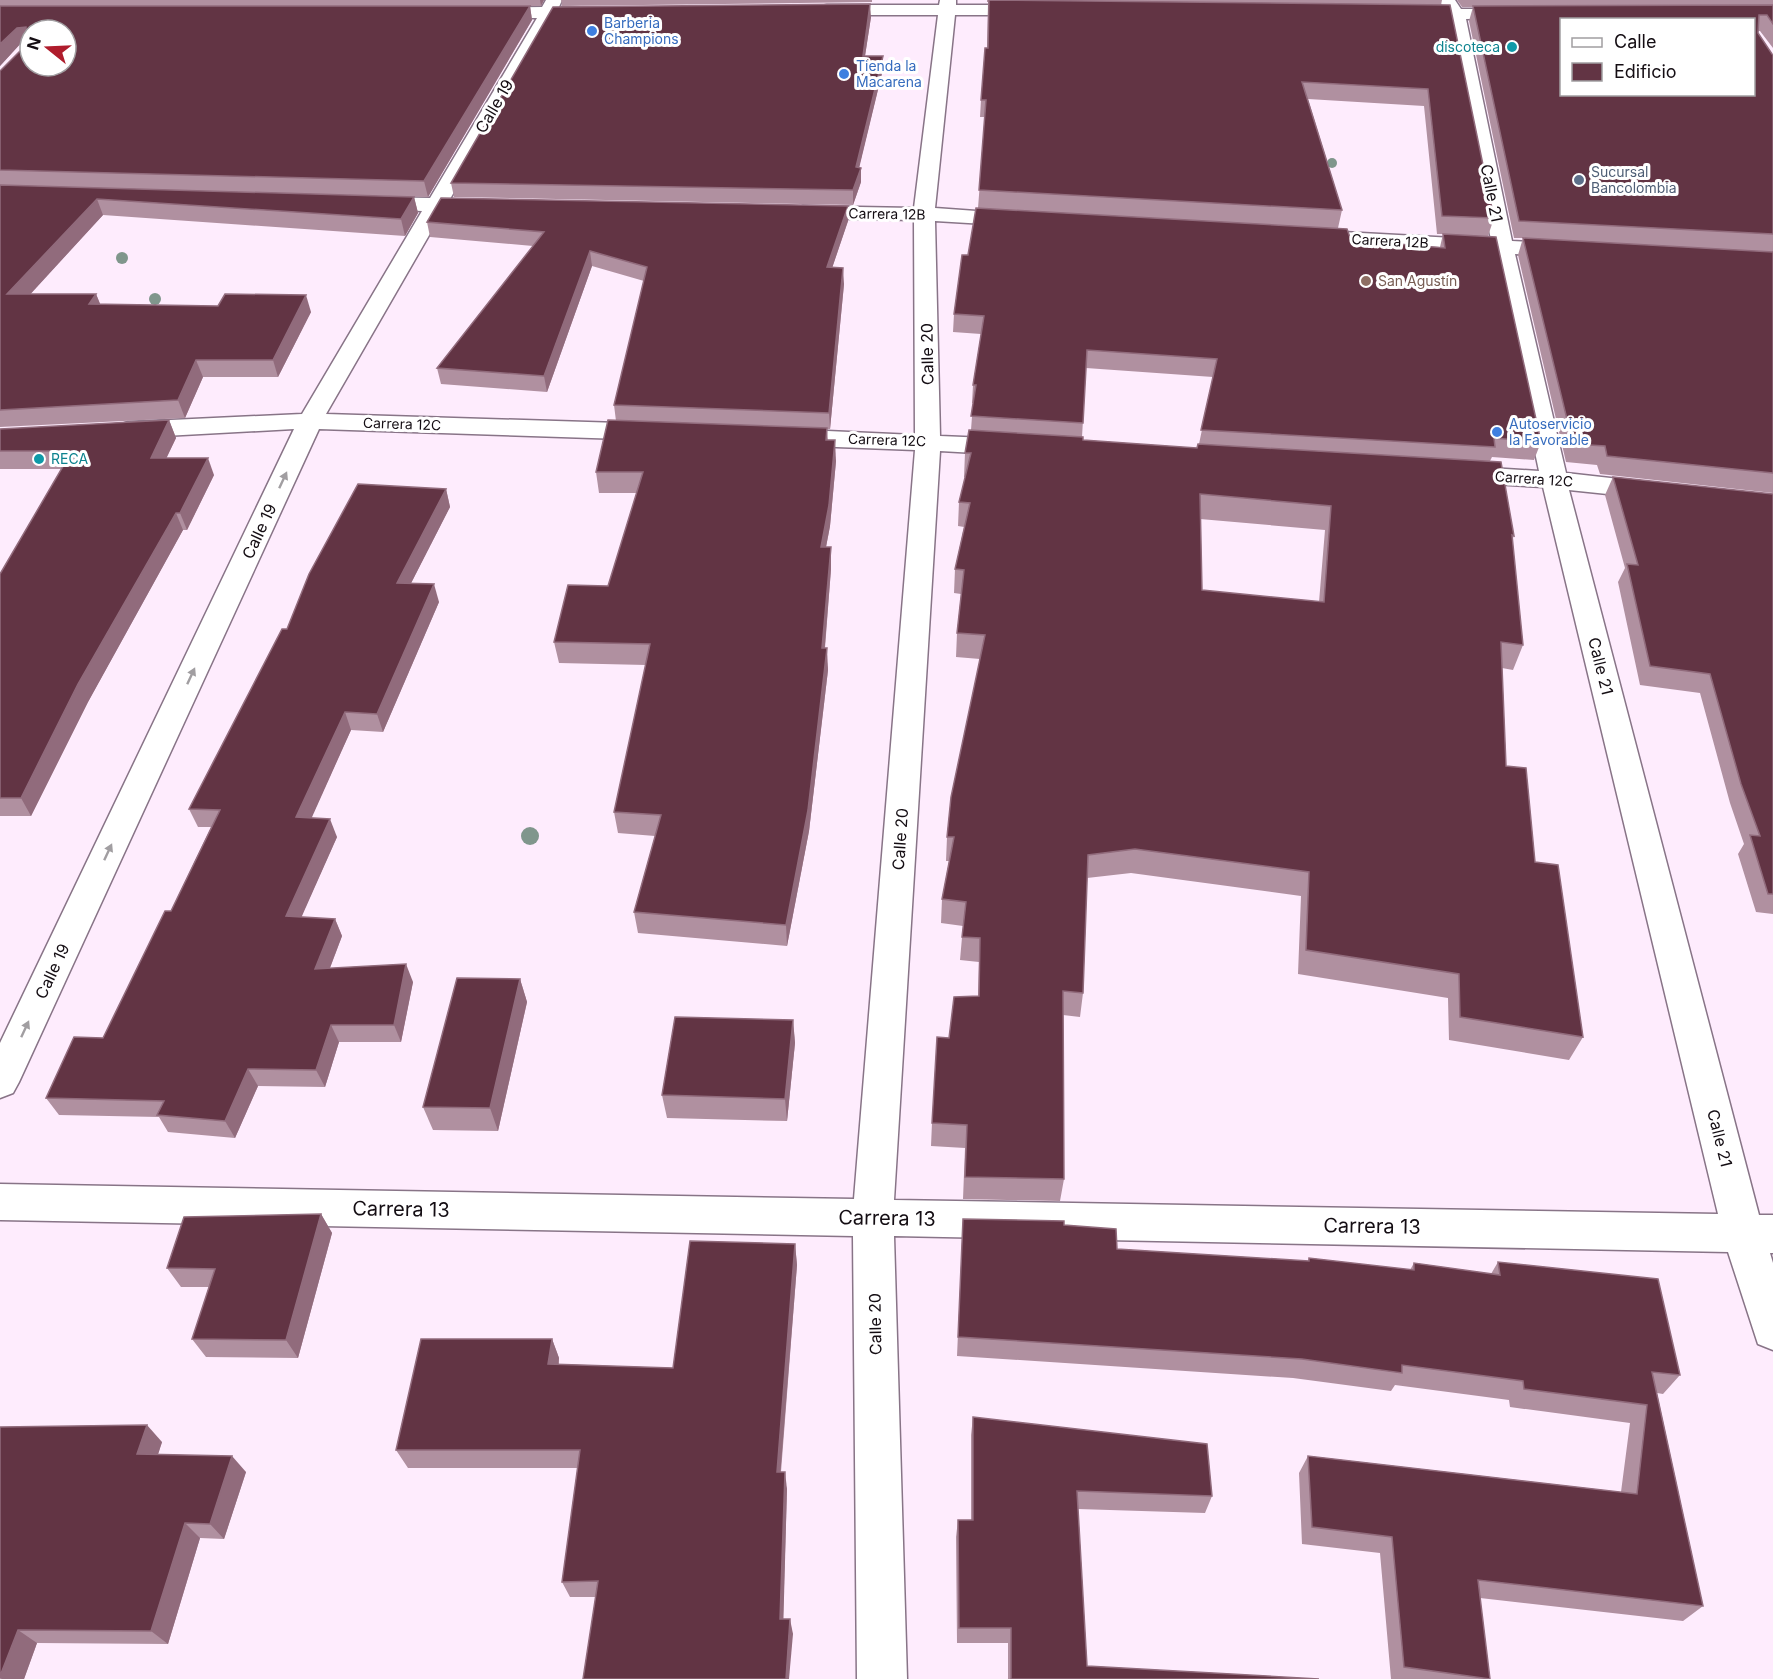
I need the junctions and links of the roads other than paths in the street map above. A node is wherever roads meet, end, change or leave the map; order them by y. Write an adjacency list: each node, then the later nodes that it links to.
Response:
1 (949, 5): 4 (street); 5 (street); 14 (street, Calle 20)
2 (551, 6): 6 (street); 7 (street); 11 (street, Calle 19)
3 (1452, 7): 8 (street); 9 (street); 17 (street, Calle 21)
4 (808, 10)
5 (1055, 10)
6 (607, 12)
7 (465, 13)
8 (1397, 14)
9 (1538, 14)
10 (353, 203): 11 (street)
11 (435, 205): 12 (street); 19 (street, Calle 19)
12 (507, 207)
13 (781, 212): 14 (street, Carrera 12B)
14 (924, 214): 15 (street, Carrera 12B); 23 (street, Calle 20)
15 (1043, 221)
16 (1291, 235): 17 (street, Carrera 12B)
17 (1503, 247): 18 (street, Carrera 12B); 26 (street, Calle 21)
18 (1585, 251)
19 (310, 421): 20 (street, Carrera 12C); 21 (street, Carrera 12C); 28 (street, Calle 19, one-way to 19)
20 (100, 432)
21 (679, 433)
22 (762, 436): 23 (street, Carrera 12C)
23 (928, 442): 24 (street, Carrera 12C); 30 (street, Calle 20)
24 (1034, 448)
25 (1436, 473): 26 (street, Carrera 12C)
26 (1554, 480): 27 (street, Carrera 12C); 31 (street, Calle 21)
27 (1681, 493)
28 (0, 1082)
29 (0, 1202): 30 (street, Carrera 13)
30 (873, 1217): 31 (street, Carrera 13); 33 (street, Calle 20)
31 (1758, 1233): 32 (street, Calle 21)
32 (1773, 1330)
33 (882, 1679)

